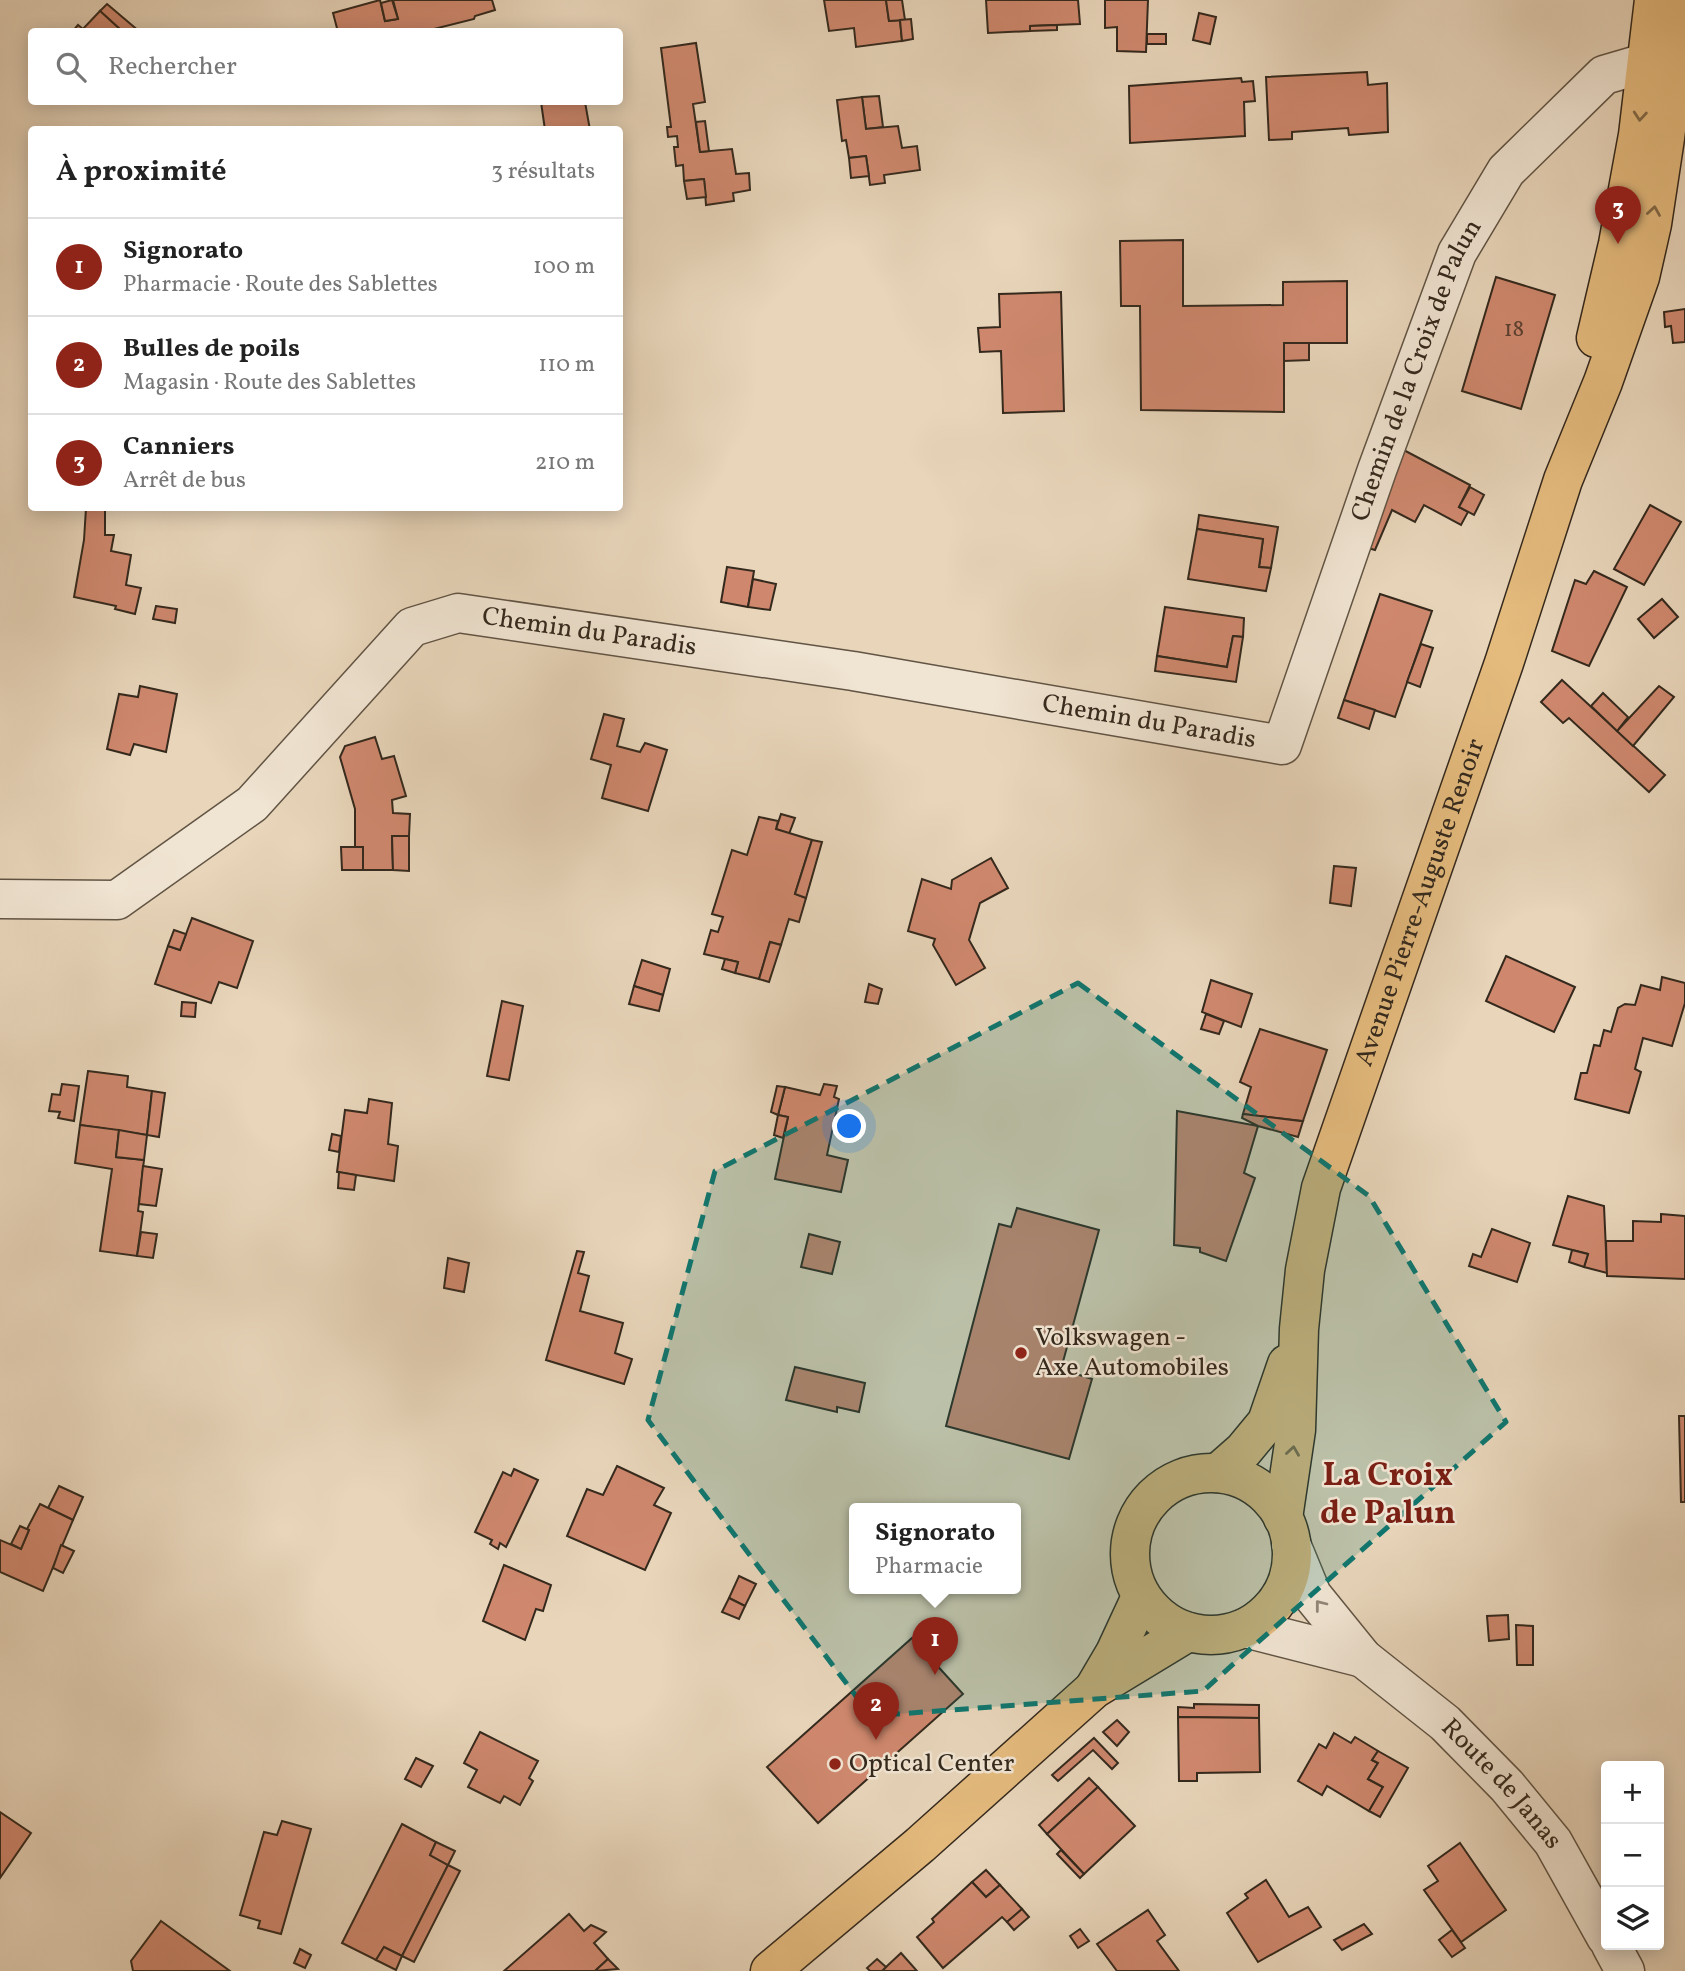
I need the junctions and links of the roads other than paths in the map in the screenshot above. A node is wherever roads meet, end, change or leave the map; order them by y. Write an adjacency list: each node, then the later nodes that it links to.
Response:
1 (1675, 10): 2 (main road, Avenue Pierre-Auguste Renoir); 3 (main road, Avenue Pierre-Auguste Renoir, one-way to 1)
2 (1645, 63): 3 (main road, Avenue Pierre-Auguste Renoir, one-way to 3); 4 (street, Chemin de la Croix de Palun)
3 (1563, 480): 6 (main road, Avenue Pierre-Auguste Renoir)
4 (1282, 745): 5 (street, Chemin du Paradis)
5 (0, 899)
6 (1299, 1329): 7 (main road, Avenue Pierre-Auguste Renoir); 8 (main road, Avenue Pierre-Auguste Renoir, one-way to 6)
7 (1218, 1473): 8 (main road); 9 (main road)
8 (1287, 1531): 10 (main road); 12 (street, Route de Janas, one-way to 8)
9 (1141, 1597): 11 (main road); 13 (main road)
10 (1245, 1628): 11 (main road); 12 (street, Route de Janas)
11 (1188, 1632): 13 (main road)
12 (1363, 1658): 14 (street, Route de Janas)
13 (1094, 1689): 16 (main road)
14 (1601, 1928)
15 (1614, 1950): 17 (street)
16 (770, 1971)
17 (1625, 1971)

